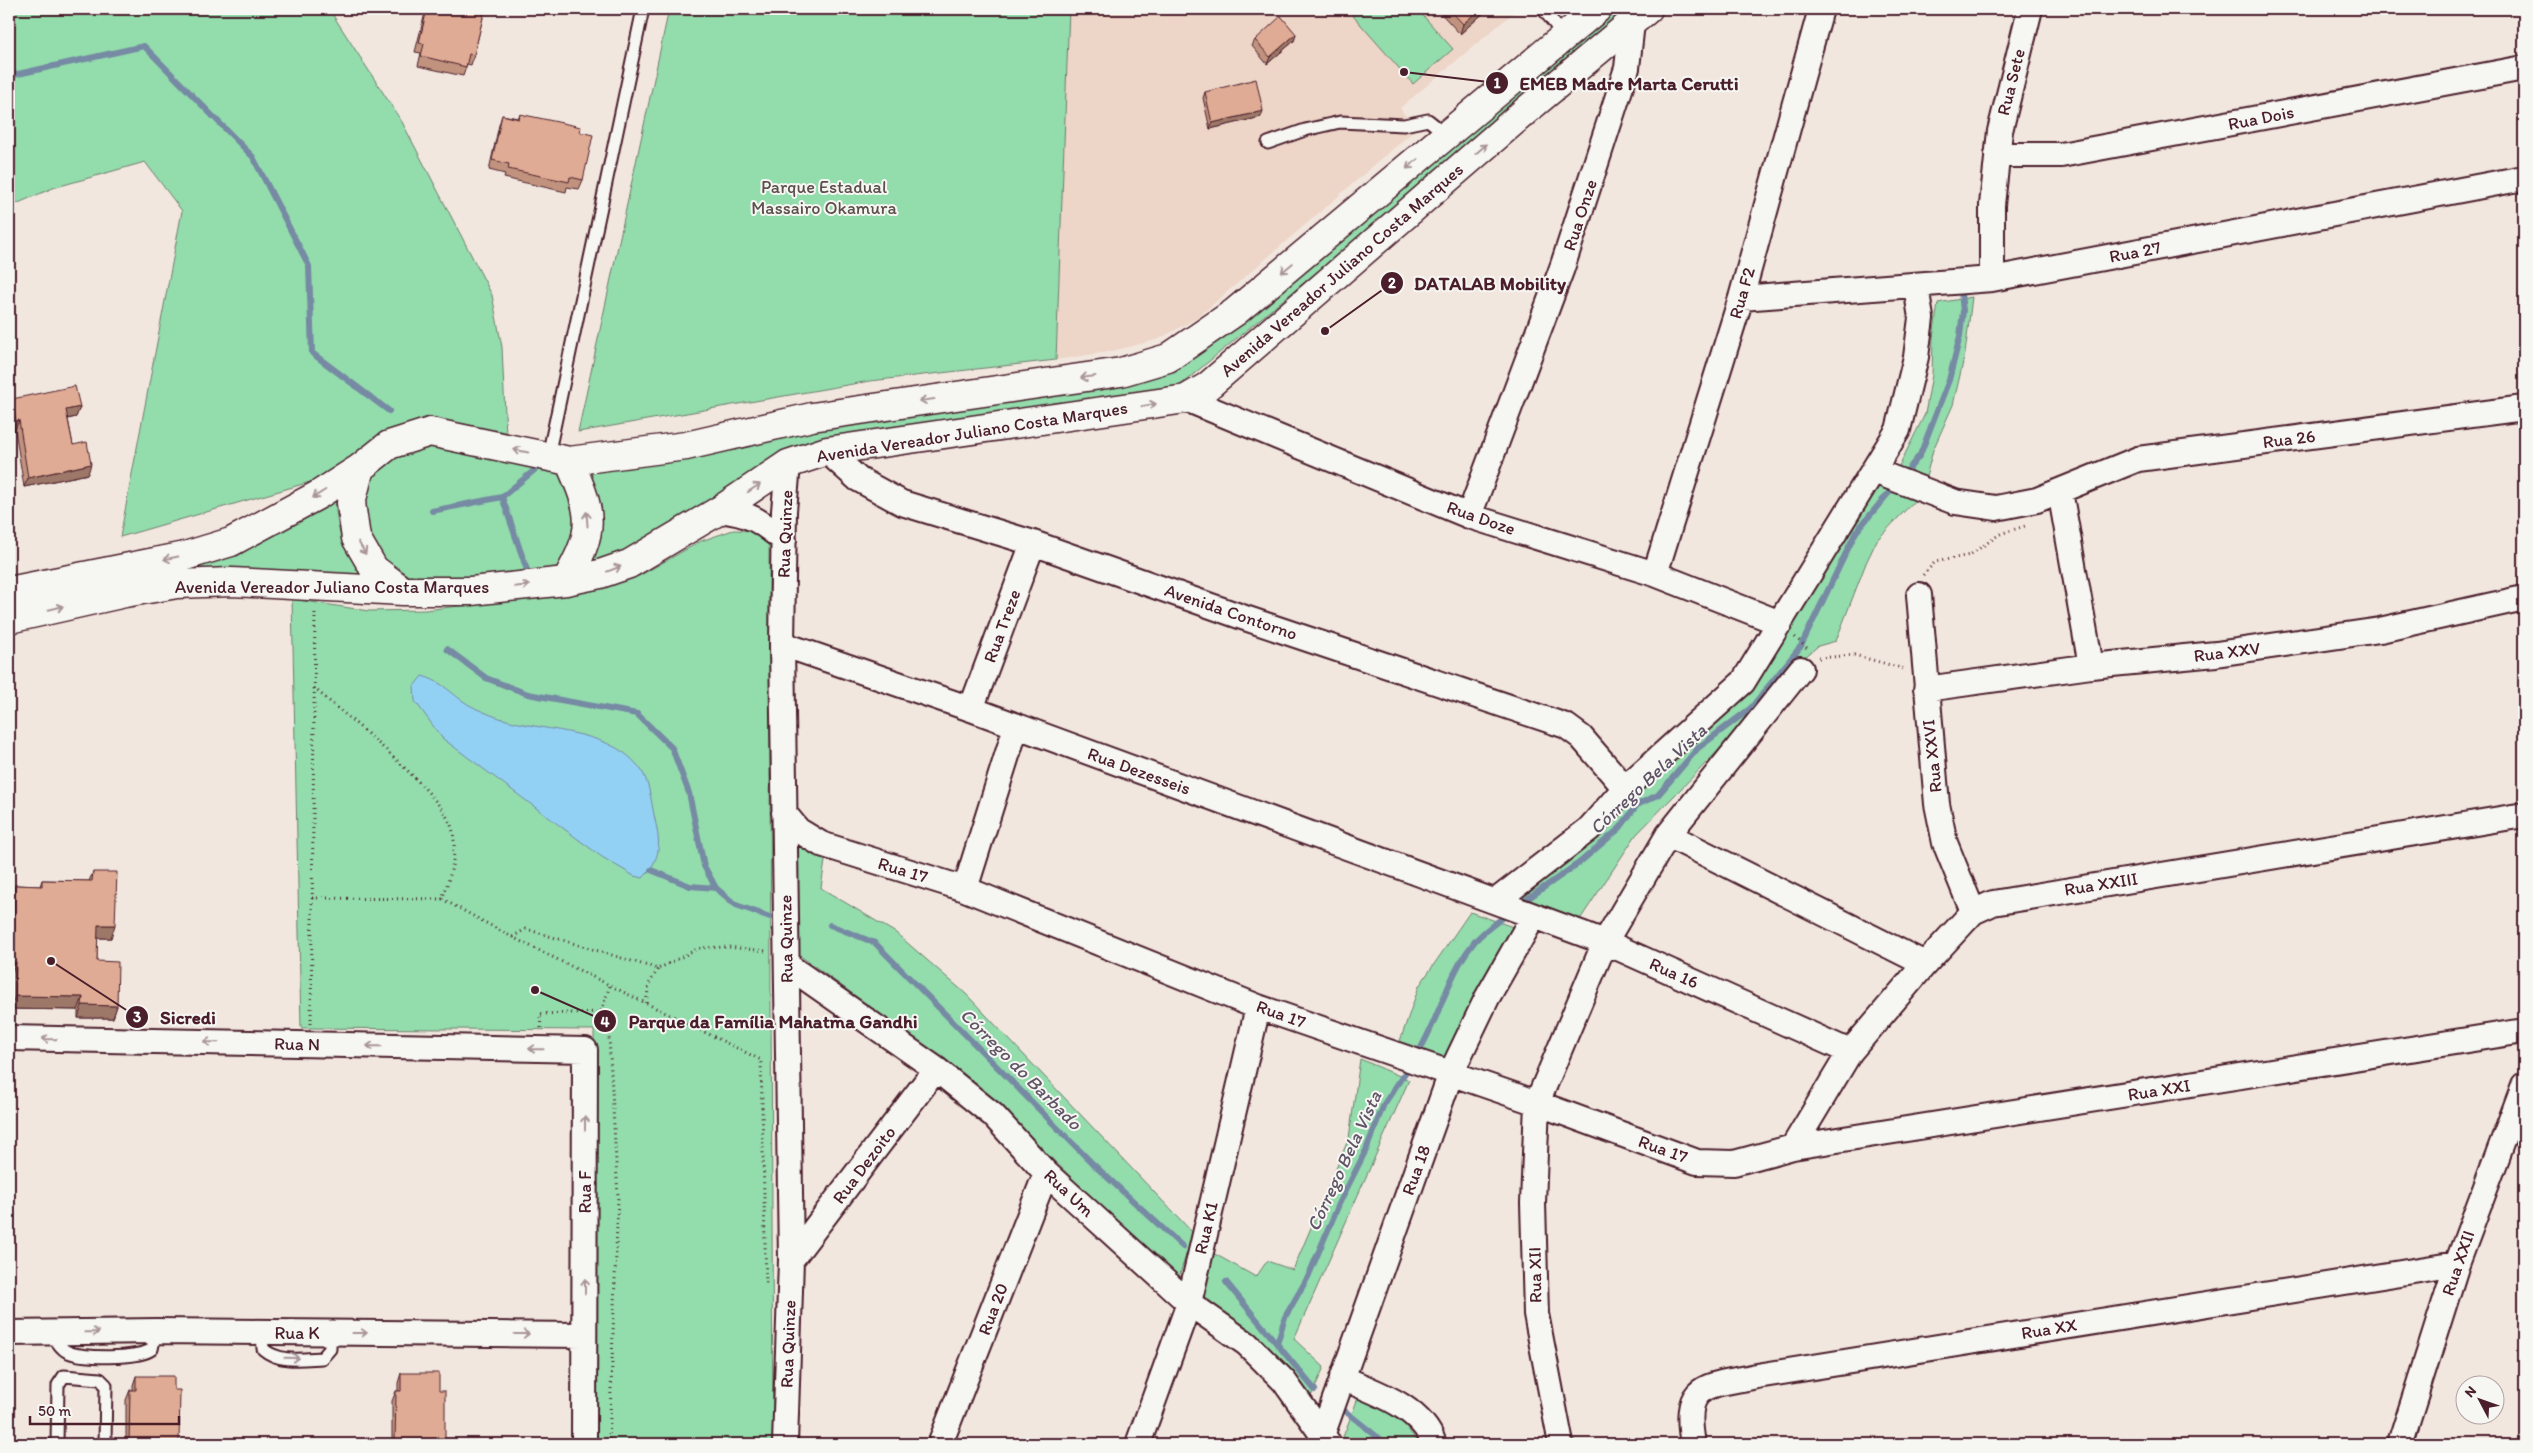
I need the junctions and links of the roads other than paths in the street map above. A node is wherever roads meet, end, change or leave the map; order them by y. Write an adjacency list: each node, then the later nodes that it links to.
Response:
1 (643, 9): 19 (lane)
2 (1543, 9): 7 (lane)
3 (1597, 9): 7 (main road, Avenida Vereador Juliano Costa Marques)
4 (1821, 9): 15 (street, Rua F2)
5 (2030, 9): 11 (street, Rua Sete)
6 (1640, 16): 16 (main road, Avenida Vereador Juliano Costa Marques, one-way to 6); 25 (street, Rua Onze)
7 (1564, 36): 9 (main road, Avenida Vereador Juliano Costa Marques)
8 (2524, 68): 11 (street, Rua Dois)
9 (1447, 134): 10 (lane); 19 (main road, Avenida Vereador Juliano Costa Marques, one-way to 19)
10 (1268, 143)
11 (1997, 155): 13 (street, Rua Sete)
12 (2524, 178): 13 (street, Rua 27)
13 (1985, 280): 14 (street, Rua 27)
14 (1916, 286): 15 (street, Rua 27); 22 (street)
15 (1741, 298): 28 (street, Rua F2)
16 (1186, 399): 18 (main road, Avenida Vereador Juliano Costa Marques, one-way to 16); 25 (street, Rua Doze)
17 (2524, 408): 23 (street, Rua 26)
18 (827, 451): 20 (main road, Avenida Vereador Juliano Costa Marques); 27 (street, Avenida Contorno)
19 (558, 459): 21 (main road, Avenida Vereador Juliano Costa Marques, one-way to 21); 29 (main road, one-way to 19)
20 (788, 464): 24 (main road, Avenida Vereador Juliano Costa Marques, one-way to 20); 26 (street, Rua Quinze)
21 (360, 468): 30 (main road, Avenida Vereador Juliano Costa Marques, one-way to 30); 31 (main road, one-way to 31)
22 (1880, 473): 23 (street, Rua 26); 35 (street)
23 (2060, 491): 38 (street)
24 (720, 510): 26 (street); 29 (main road, Avenida Vereador Juliano Costa Marques, one-way to 24)
25 (1470, 516): 28 (street, Rua Doze)
26 (784, 540): 36 (street, Rua Quinze)
27 (1033, 543): 40 (street, Rua Treze); 42 (street, Avenida Contorno)
28 (1655, 574): 35 (street, Rua Doze)
29 (566, 581): 31 (main road, Avenida Vereador Juliano Costa Marques, one-way to 29)
30 (9, 591)
31 (403, 591): 34 (main road, Avenida Vereador Juliano Costa Marques, one-way to 31)
32 (1919, 595): 39 (street, Rua XXVI)
33 (2524, 598): 38 (street, Rua XXV)
34 (9, 619)
35 (1786, 629): 42 (street)
36 (782, 644): 40 (street, Rua Dezesseis); 43 (street, Rua Quinze)
37 (1807, 661): 45 (street)
38 (2091, 666): 39 (street, Rua XXV)
39 (1926, 682): 48 (street, Rua XXVI)
40 (971, 709): 41 (street, Rua Dezesseis)
41 (1016, 727): 46 (street); 47 (street, Rua Dezesseis)
42 (1624, 788): 47 (street)
43 (784, 813): 46 (street, Rua 17); 52 (street, Rua Quinze)
44 (2524, 815): 48 (street, Rua XXIII)
45 (1668, 835): 50 (street); 51 (street)
46 (965, 889): 53 (street, Rua 17)
47 (1498, 902): 49 (street, Rua 16)
48 (1973, 912): 51 (street, Rua XXIII)
49 (1530, 915): 50 (street, Rua 16); 59 (street, Rua 18)
50 (1605, 942): 57 (street, Rua 16); 61 (street)
51 (1925, 964): 57 (street, Rua XXIII)
52 (787, 965): 58 (street, Rua Um); 64 (street, Rua Quinze)
53 (1258, 1007): 59 (street, Rua 17); 66 (street, Rua K1)
54 (2524, 1031): 62 (street, Rua XXI)
55 (9, 1038): 56 (street, Rua N, one-way to 55)
56 (585, 1050): 70 (street, Rua F, one-way to 56)
57 (1850, 1052): 62 (street, Rua XXIII)
58 (936, 1069): 63 (street, Rua Um); 64 (street, Rua Dezoito)
59 (1451, 1073): 61 (street, Rua 17); 73 (street, Rua 18)
60 (2524, 1085): 65 (street, Rua XXII)
61 (1537, 1103): 62 (street, Rua 17); 82 (street, Rua XII)
62 (1793, 1147)
63 (1046, 1173): 66 (street, Rua Um); 79 (street, Rua 20)
64 (791, 1260): 78 (street, Rua Quinze)
65 (2457, 1264): 83 (street, Rua XX); 84 (street, Rua XXII)
66 (1189, 1303): 74 (street, Rua Um); 80 (street, Rua K1)
67 (156, 1331): 68 (street, Rua K, one-way to 67); 70 (street, Rua K, one-way to 70); 71 (lane)
68 (51, 1332): 69 (street, Rua K); 71 (lane)
69 (9, 1333)
70 (584, 1335): 77 (street, Rua F)
71 (80, 1355): 72 (lane)
72 (80, 1377): 75 (lane); 76 (lane)
73 (1342, 1378): 74 (street, Rua 18); 81 (street)
74 (1324, 1441)
75 (57, 1444)
76 (106, 1444)
77 (584, 1444)
78 (785, 1444)
79 (940, 1444)
80 (1138, 1444)
81 (1434, 1444)
82 (1561, 1444)
83 (1693, 1444)
84 (2400, 1444)

